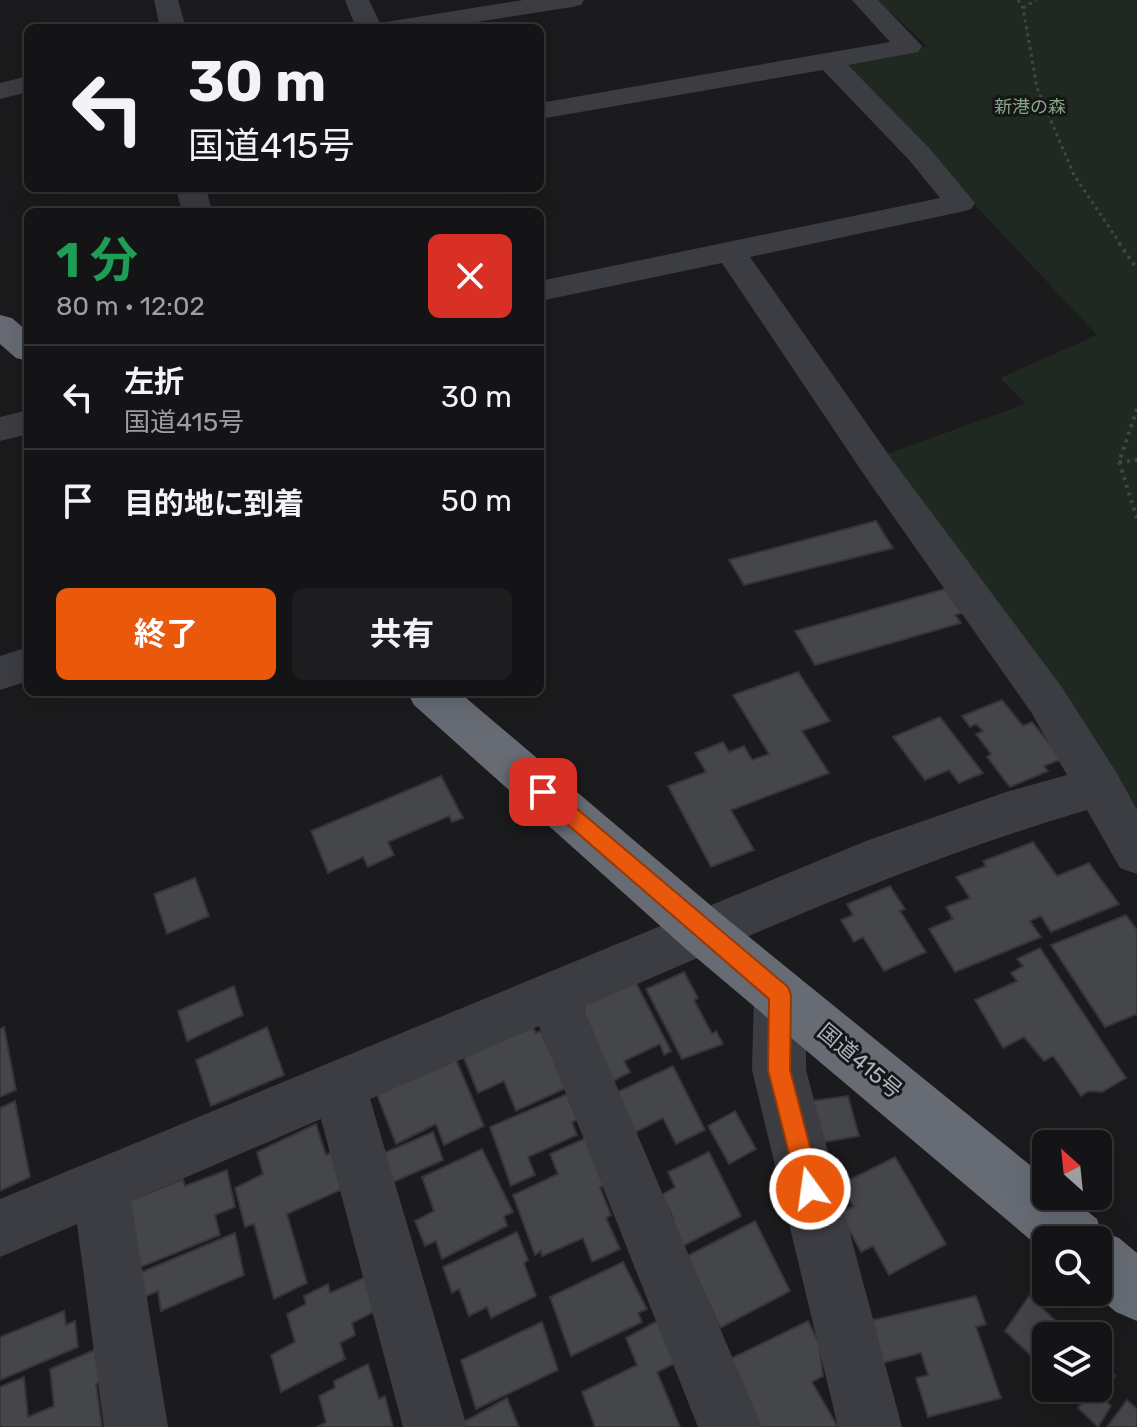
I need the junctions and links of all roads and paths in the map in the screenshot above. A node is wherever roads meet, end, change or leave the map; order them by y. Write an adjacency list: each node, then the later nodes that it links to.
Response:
1 (166, 0): 8 (street)
2 (357, 0): 9 (street)
3 (864, 0): 11 (street)
4 (1018, 0): 7 (path)
5 (1036, 0): 7 (path)
6 (559, 1): 10 (street)
7 (1023, 8): 16 (path)
8 (172, 24)
9 (367, 24)
10 (414, 24)
11 (829, 61): 14 (street); 15 (street)
12 (24, 85): 13 (street)
13 (0, 91)
14 (544, 110)
15 (729, 250): 18 (street); 30 (street)
16 (1134, 260): 17 (path)
17 (1137, 269)
18 (544, 290)
19 (0, 326): 20 (highway)
20 (24, 347)
21 (1137, 409): 25 (path)
22 (24, 423): 23 (street)
23 (0, 429)
24 (1137, 460): 25 (path)
25 (1119, 462): 26 (path)
26 (1137, 518)
27 (24, 665): 28 (street)
28 (0, 673)
29 (434, 696): 32 (highway, 国道415号)
30 (1100, 786): 31 (street); 32 (street)
31 (1137, 853)
32 (704, 932): 33 (highway, 国道415号); 34 (street)
33 (780, 995): 37 (highway, 国道415号); 44 (street)
34 (553, 996): 35 (street); 43 (street)
35 (339, 1085): 36 (street); 42 (street)
36 (100, 1186): 38 (street); 41 (street)
37 (1059, 1226)
38 (0, 1228)
39 (1112, 1270): 40 (highway)
40 (1137, 1291)
41 (136, 1427)
42 (435, 1427)
43 (730, 1427)
44 (870, 1427)

